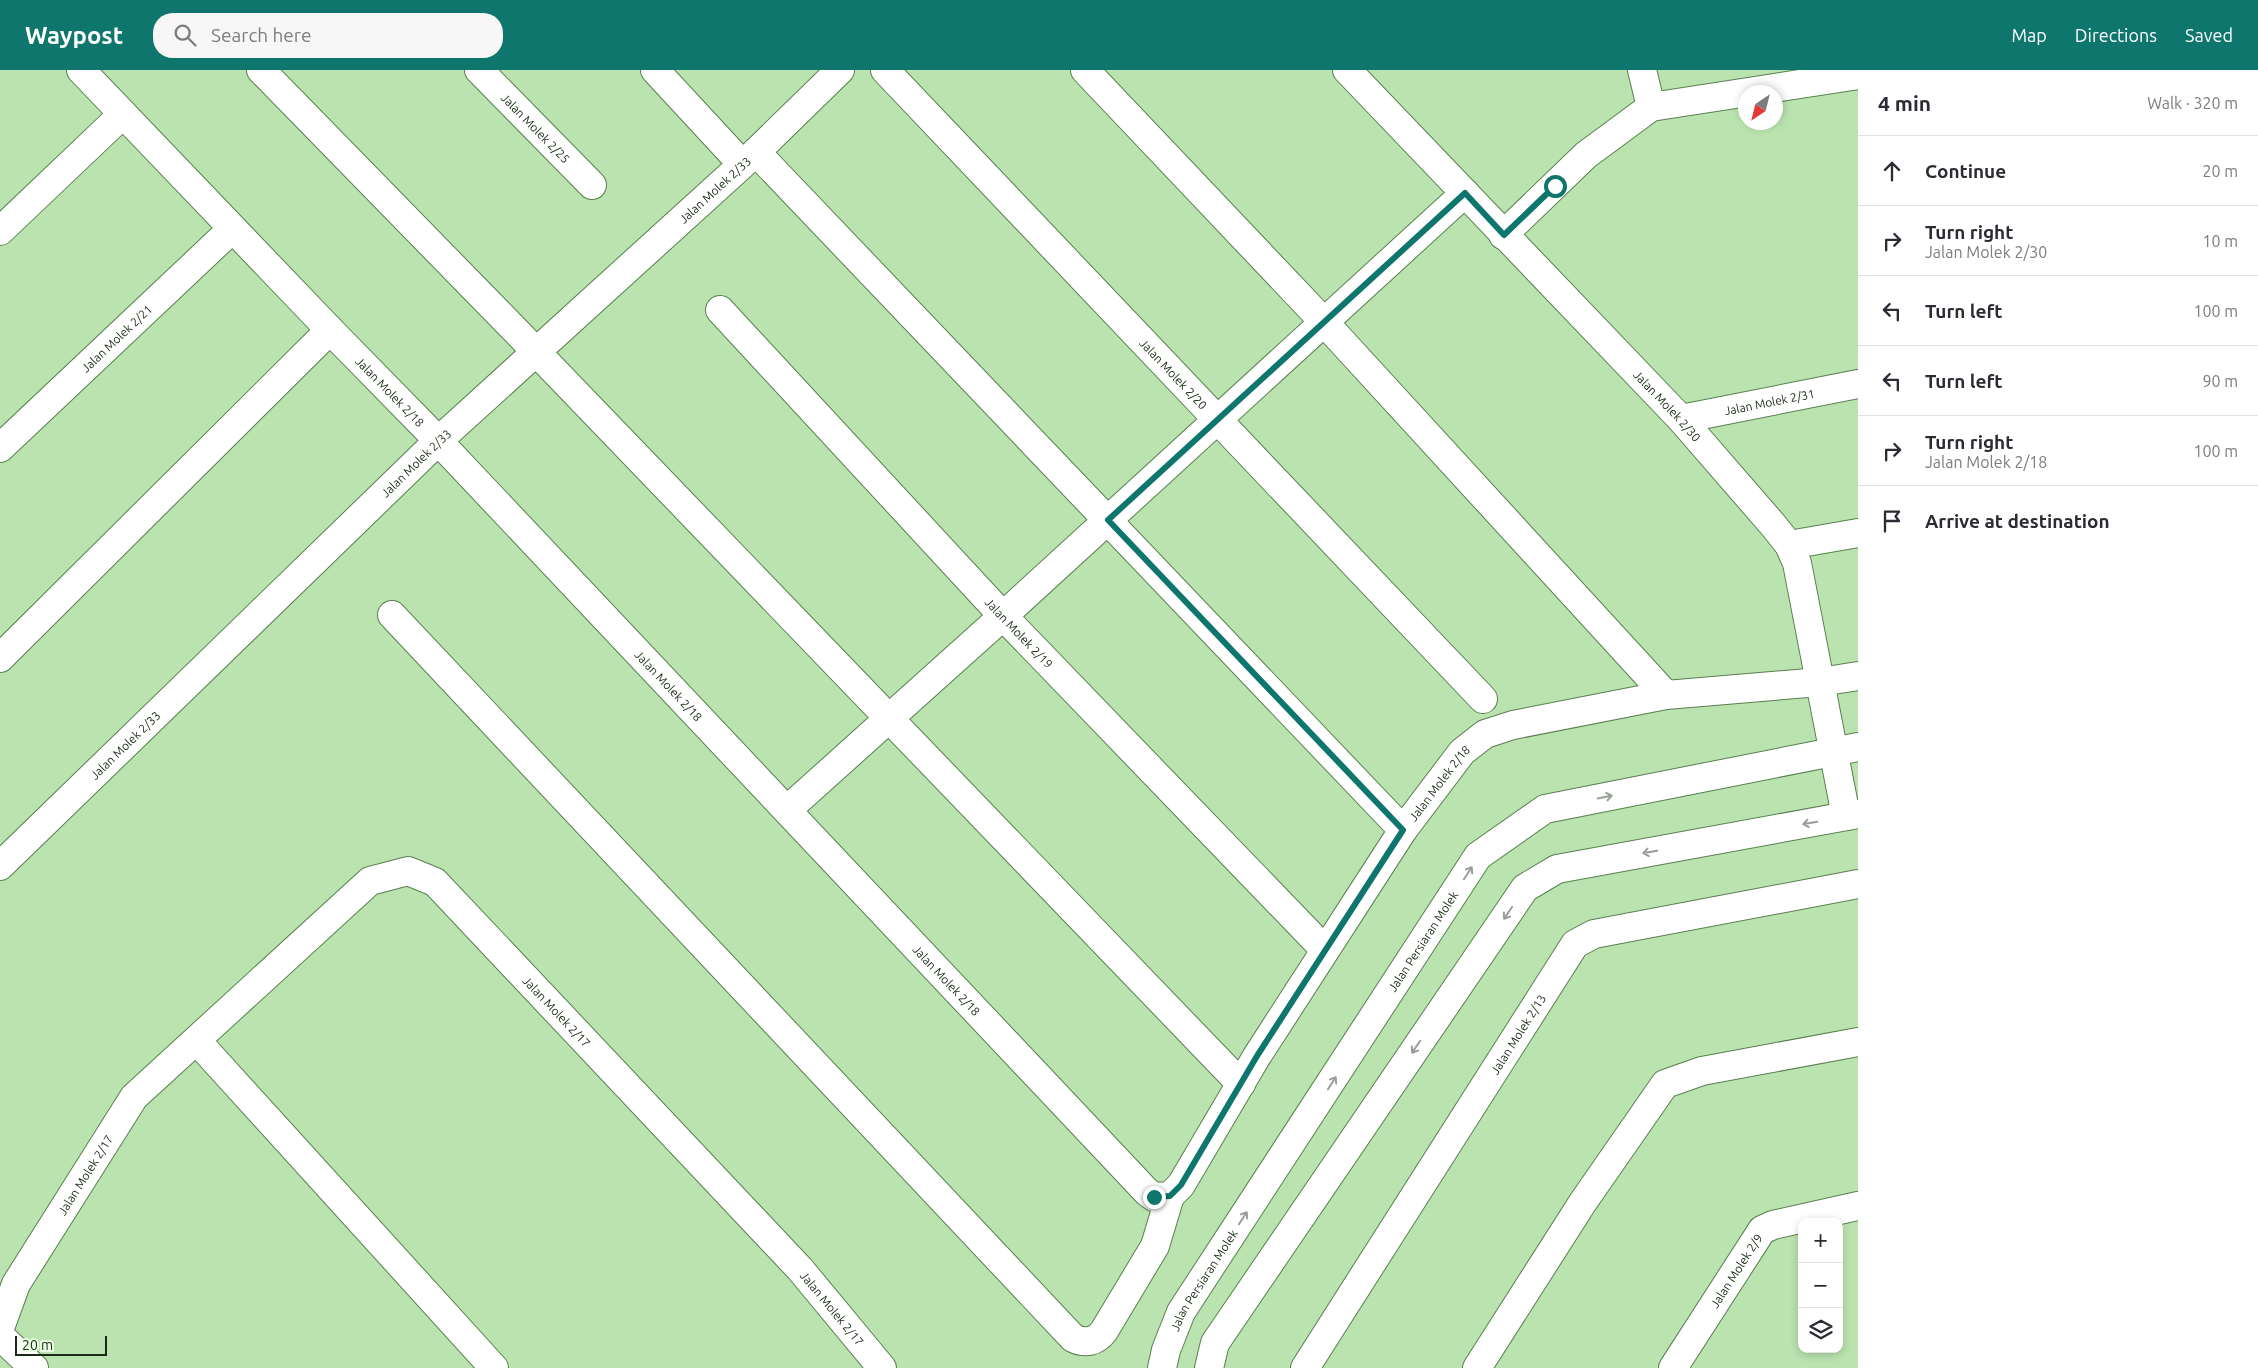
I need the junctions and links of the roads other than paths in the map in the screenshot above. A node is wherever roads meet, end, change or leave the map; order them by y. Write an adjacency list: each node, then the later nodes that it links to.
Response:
1 (81, 70): 12 (street, Jalan Molek 2/18)
2 (261, 70): 22 (street)
3 (480, 70): 14 (street, Jalan Molek 2/25)
4 (655, 70): 13 (street)
5 (840, 70): 13 (street, Jalan Molek 2/33)
6 (885, 70): 25 (street, Jalan Molek 2/20)
7 (1085, 70): 20 (street)
8 (1347, 70): 15 (street, Jalan Molek 2/30)
9 (1642, 70): 11 (street)
10 (1858, 75): 11 (street)
11 (1651, 107): 18 (street)
12 (123, 114): 16 (street, Jalan Molek 2/18); 17 (street)
13 (749, 158): 22 (street, Jalan Molek 2/33); 28 (street)
14 (592, 185)
15 (1465, 193): 18 (street, Jalan Molek 2/30); 20 (street)
16 (232, 229): 21 (street, Jalan Molek 2/18); 27 (street, Jalan Molek 2/21)
17 (0, 231)
18 (1504, 235): 24 (street, Jalan Molek 2/30)
19 (720, 310): 32 (street, Jalan Molek 2/19)
20 (1324, 322): 25 (street); 36 (street)
21 (330, 330): 26 (street, Jalan Molek 2/18); 33 (street)
22 (536, 352): 26 (street, Jalan Molek 2/33); 38 (street)
23 (1858, 384): 24 (street, Jalan Molek 2/31)
24 (1681, 419): 30 (street, Jalan Molek 2/30)
25 (1218, 420): 28 (street); 37 (street, Jalan Molek 2/20)
26 (438, 441): 40 (street, Jalan Molek 2/18); 43 (street, Jalan Molek 2/33)
27 (0, 448)
28 (1108, 520): 32 (street); 42 (street)
29 (1858, 533): 30 (street)
30 (1789, 546): 35 (street, Jalan Molek 2/30)
31 (392, 615): 49 (street)
32 (1003, 616): 38 (street); 45 (street, Jalan Molek 2/19)
33 (0, 658)
34 (1858, 676): 35 (street, Jalan Molek 2/18)
35 (1820, 682): 36 (street, Jalan Molek 2/18); 39 (street, Jalan Molek 2/30)
36 (1666, 694): 42 (street, Jalan Molek 2/18)
37 (1483, 698)
38 (890, 719): 40 (street); 48 (street)
39 (1846, 749): 41 (street, Jalan Molek 2/30); 56 (street, Jalan Persiaran Molek, one-way to 39)
40 (787, 810): 49 (street, Jalan Molek 2/18)
41 (1852, 815): 57 (street, one-way to 57)
42 (1403, 830): 45 (street, Jalan Molek 2/18)
43 (0, 866)
44 (1858, 884): 58 (street, Jalan Molek 2/13)
45 (1325, 950): 48 (street, Jalan Molek 2/18)
46 (197, 1041): 51 (street, Jalan Molek 2/17); 54 (street); 55 (street, Jalan Molek 2/17)
47 (1858, 1042): 59 (street)
48 (1241, 1084): 49 (street, Jalan Molek 2/18)
49 (1170, 1196)
50 (1858, 1206): 60 (street, Jalan Molek 2/9)
51 (0, 1328)
52 (0, 1336): 53 (street)
53 (34, 1368)
54 (494, 1368)
55 (882, 1368)
56 (1162, 1368)
57 (1209, 1368)
58 (1305, 1368)
59 (1477, 1368)
60 (1673, 1368)

